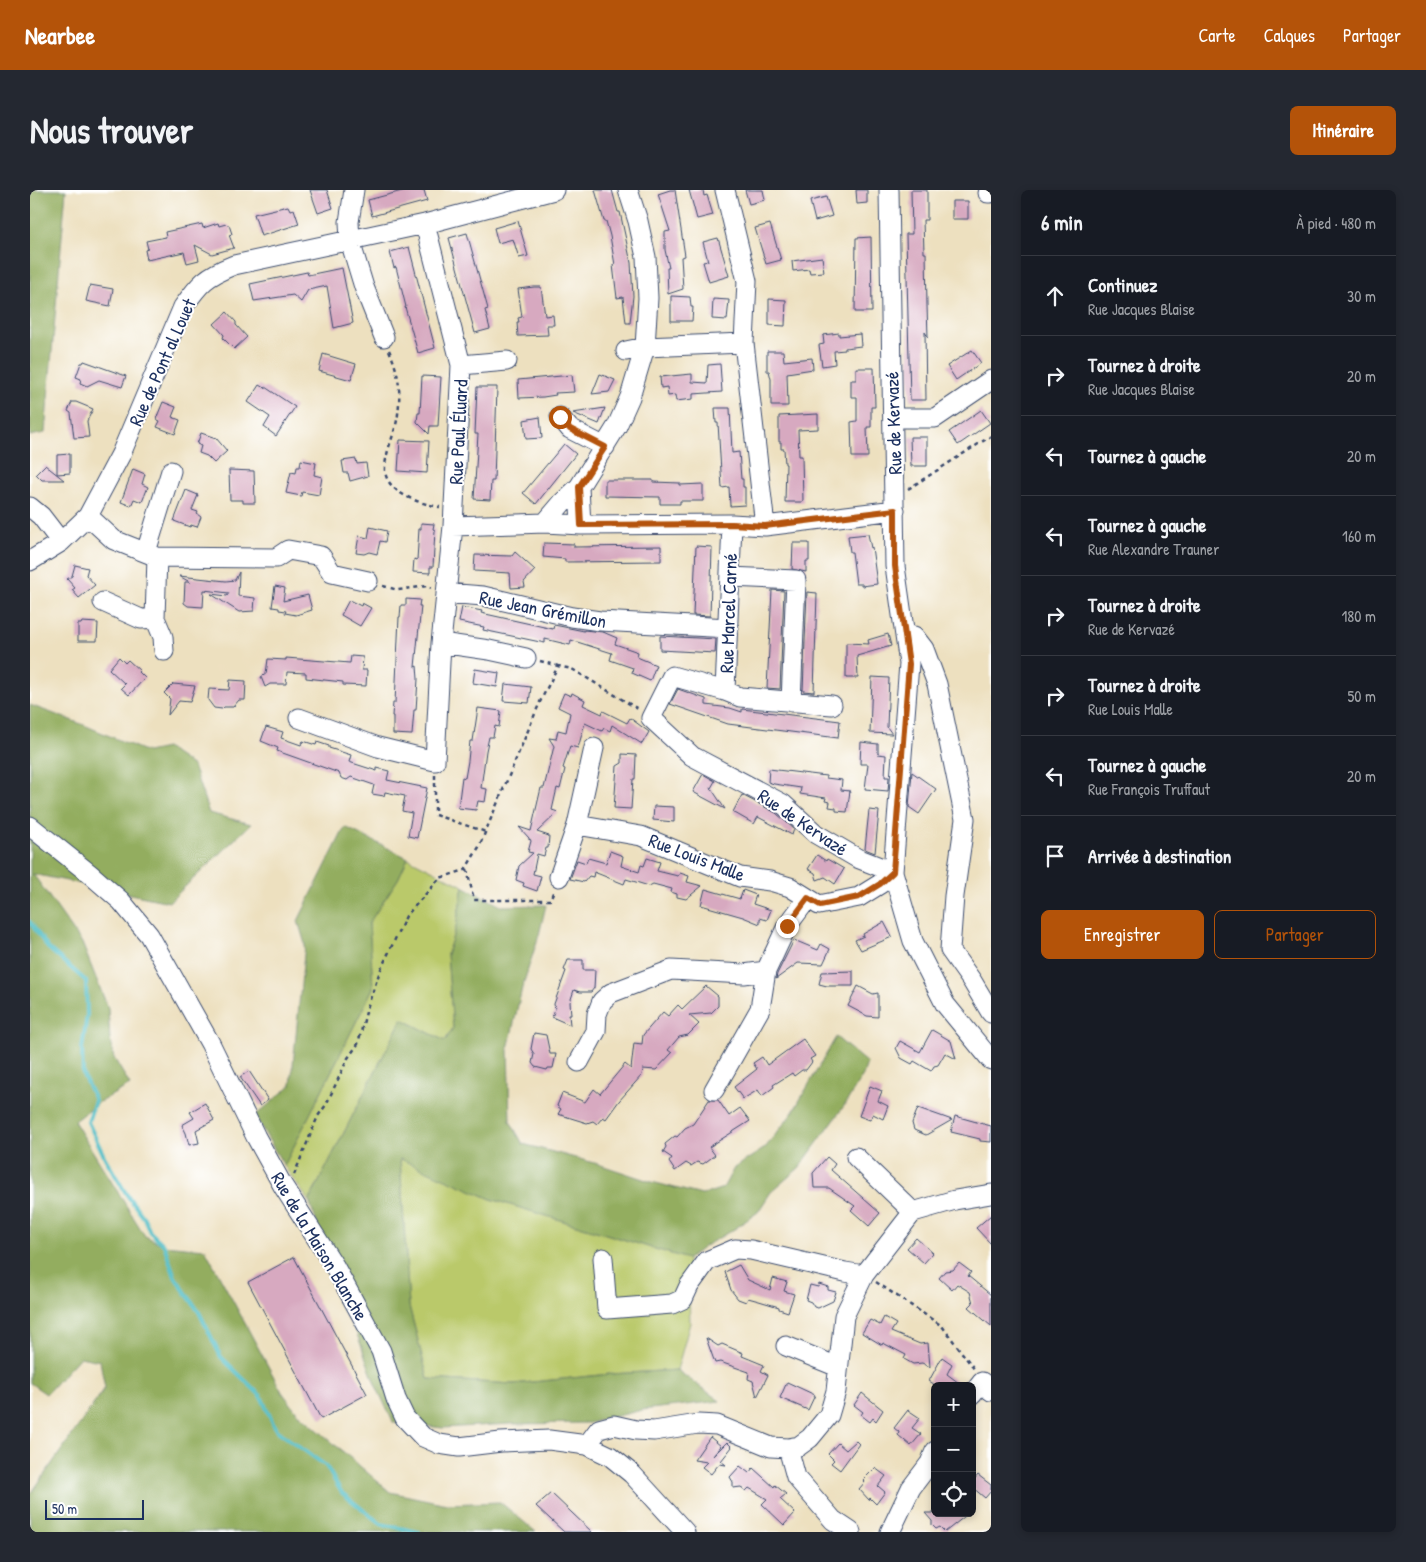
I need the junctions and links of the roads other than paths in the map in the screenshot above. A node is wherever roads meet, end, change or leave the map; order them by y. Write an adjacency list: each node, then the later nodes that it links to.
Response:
1 (354, 190): 8 (street)
2 (554, 190): 6 (street, Rue de Pont al Louet)
3 (628, 190): 11 (street)
4 (725, 190): 10 (street)
5 (889, 190): 17 (street, Rue de Kervazé)
6 (505, 196): 7 (street, Rue de Pont al Louet)
7 (425, 224): 8 (street, Rue de Pont al Louet); 14 (street, Rue Paul Éluard)
8 (350, 242): 9 (street); 23 (street, Rue de Pont al Louet)
9 (384, 337)
10 (744, 342): 11 (street); 28 (street)
11 (645, 347): 12 (street); 18 (street)
12 (626, 350)
13 (507, 361): 14 (street)
14 (461, 365): 24 (street, Rue Paul Éluard)
15 (991, 380): 17 (street)
16 (560, 417): 18 (street)
17 (894, 418): 21 (street, Rue de Kervazé)
18 (605, 447): 20 (street)
19 (172, 471): 30 (street)
20 (579, 487): 25 (street); 27 (street)
21 (895, 504): 28 (street); 38 (street, Rue de Kervazé)
22 (30, 508): 29 (street)
23 (88, 516): 29 (street, Rue de Pont al Louet); 30 (street)
24 (453, 518): 25 (street); 34 (street, Rue Paul Éluard)
25 (545, 523): 27 (street)
26 (732, 524): 27 (street); 28 (street); 32 (street, Rue Marcel Carné)
27 (581, 525)
28 (765, 526)
29 (61, 542): 31 (street, Rue de Pont al Louet)
30 (152, 554): 33 (street); 36 (street)
31 (30, 561)
32 (730, 577): 37 (street, Rue Marcel Carné); 43 (street)
33 (368, 581)
34 (446, 593): 37 (street, Rue Jean Grémillon); 39 (street, Rue Paul Éluard)
35 (103, 602): 36 (street)
36 (155, 618): 40 (street)
37 (729, 628): 42 (street, Rue Marcel Carné)
38 (905, 634): 50 (street, Rue de Kervazé); 54 (street)
39 (441, 643): 41 (street); 45 (street, Rue Paul Éluard)
40 (164, 651)
41 (526, 658)
42 (725, 691): 43 (street); 46 (street, Rue Marcel Carné)
43 (791, 702): 44 (street)
44 (832, 705)
45 (299, 718)
46 (652, 718): 50 (street, Rue de Kervazé)
47 (594, 748): 48 (street)
48 (577, 825): 51 (street); 52 (street, Rue Louis Malle)
49 (30, 826): 65 (street, Rue de la Maison Blanche)
50 (893, 872): 52 (street, Rue Louis Malle); 55 (street)
51 (559, 877)
52 (808, 898): 53 (street)
53 (766, 971): 56 (street); 57 (street)
54 (991, 1014)
55 (991, 1060)
56 (579, 1062)
57 (714, 1090)
58 (856, 1157): 60 (street)
59 (991, 1194): 60 (street)
60 (913, 1212): 62 (street)
61 (603, 1258): 62 (street)
62 (864, 1275): 64 (street)
63 (786, 1346): 64 (street)
64 (838, 1367): 66 (street)
65 (587, 1445): 66 (street); 68 (street, Rue de la Maison Blanche)
66 (788, 1448): 69 (street)
67 (931, 1461): 70 (street)
68 (685, 1532)
69 (850, 1532)
70 (890, 1532)

